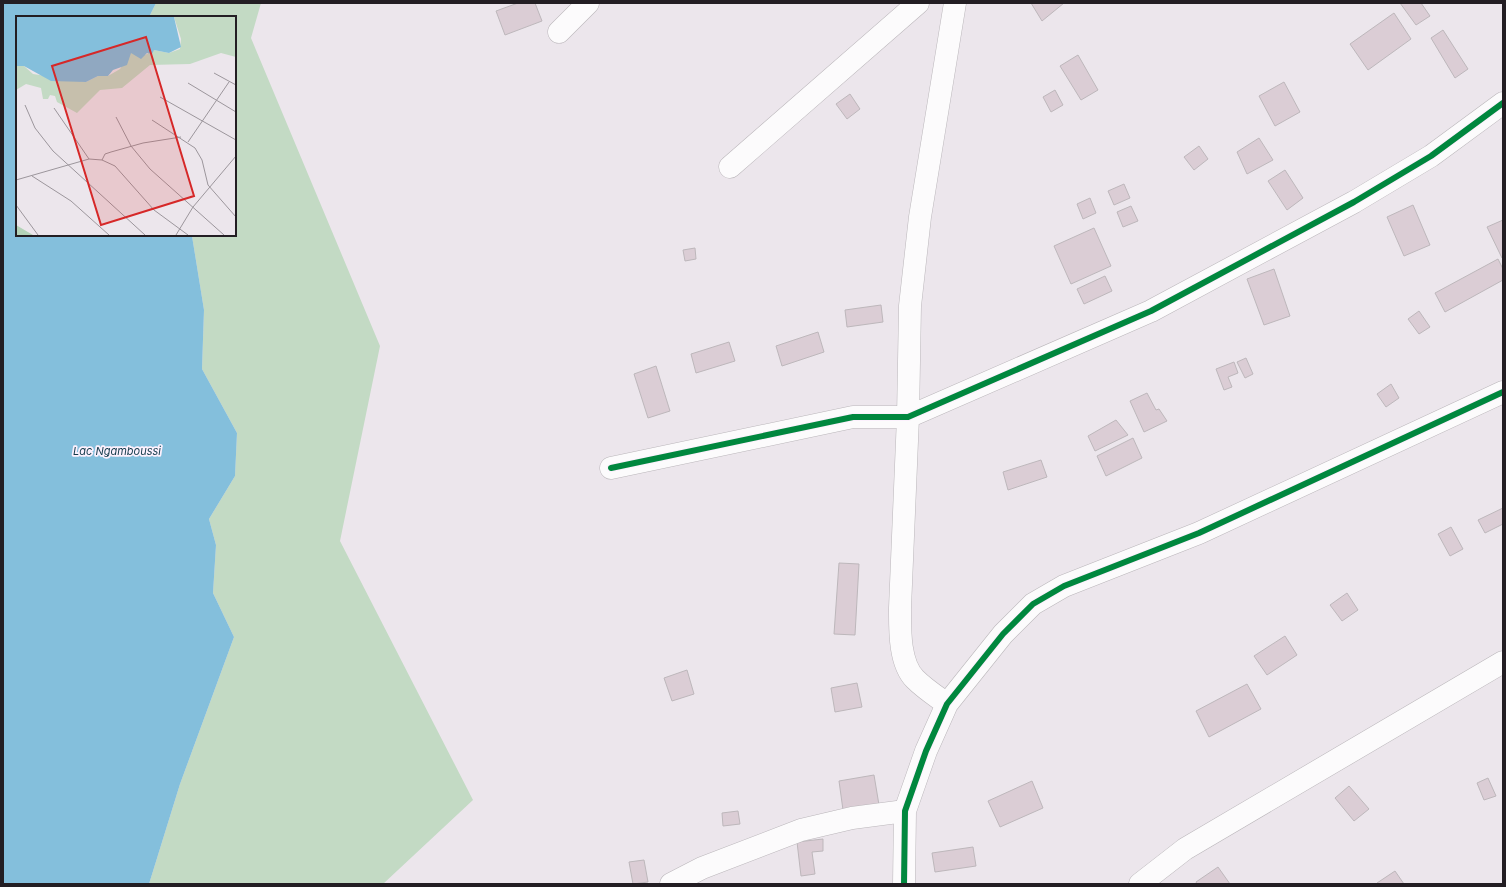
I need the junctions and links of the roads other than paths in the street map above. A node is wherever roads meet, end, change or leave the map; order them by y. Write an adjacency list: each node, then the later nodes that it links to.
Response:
1 (588, 3): 4 (street)
2 (918, 3): 6 (street)
3 (955, 3): 8 (street)
4 (559, 32)
5 (1503, 103): 8 (street)
6 (730, 167)
7 (1503, 392): 11 (street)
8 (908, 417): 9 (street); 11 (street)
9 (611, 468)
10 (1503, 662): 15 (street)
11 (947, 704): 12 (street)
12 (905, 811): 13 (street); 14 (street)
13 (671, 884)
14 (904, 884)
15 (1140, 884)

